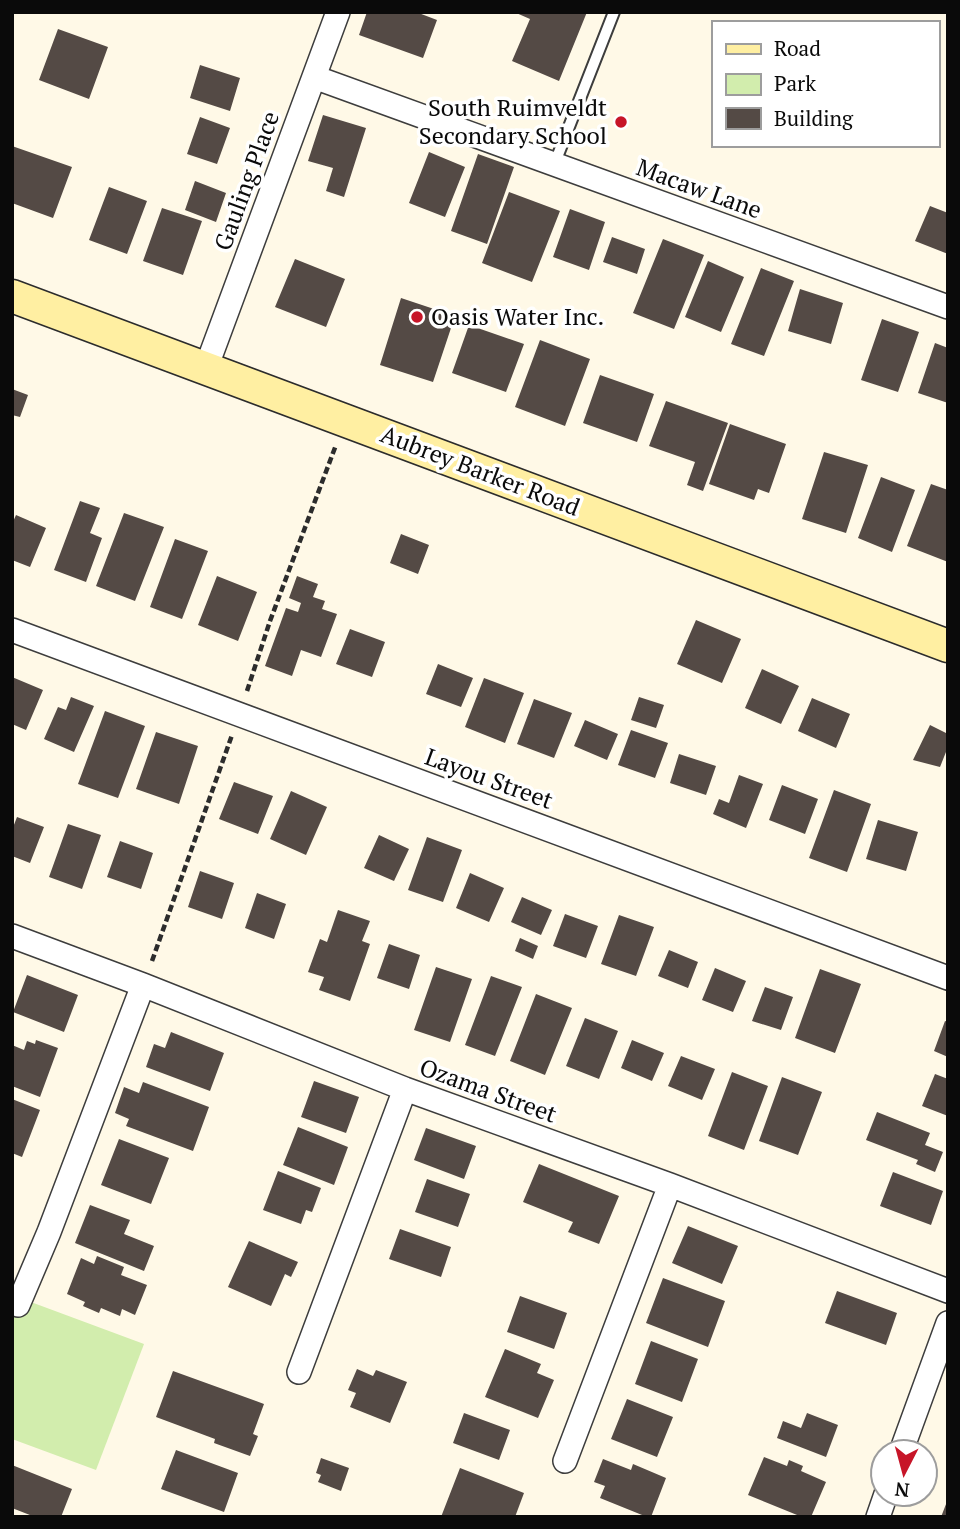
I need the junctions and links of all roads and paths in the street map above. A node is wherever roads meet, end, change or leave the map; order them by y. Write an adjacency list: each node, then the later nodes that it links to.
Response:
1 (338, 12): 3 (street, Gauling Place)
2 (614, 12): 4 (lane)
3 (314, 77): 4 (street, Macaw Lane); 7 (street, Gauling Place)
4 (554, 165): 6 (street, Macaw Lane)
5 (12, 296): 7 (street, Aubrey Barker Road)
6 (948, 307)
7 (206, 369): 8 (street, Aubrey Barker Road)
8 (344, 421): 10 (street, Aubrey Barker Road); 11 (path)
9 (12, 630): 11 (street, Layou Street)
10 (948, 646)
11 (239, 715): 13 (street, Layou Street); 14 (path)
12 (12, 936): 14 (street, Ozama Street)
13 (948, 978)
14 (143, 985): 15 (street, Ozama Street); 18 (street)
15 (405, 1089): 16 (street, Ozama Street); 20 (street)
16 (670, 1185): 17 (street, Ozama Street); 22 (street)
17 (948, 1291)
18 (18, 1305)
19 (948, 1323): 21 (street)
20 (299, 1371)
21 (906, 1438)
22 (565, 1461)

